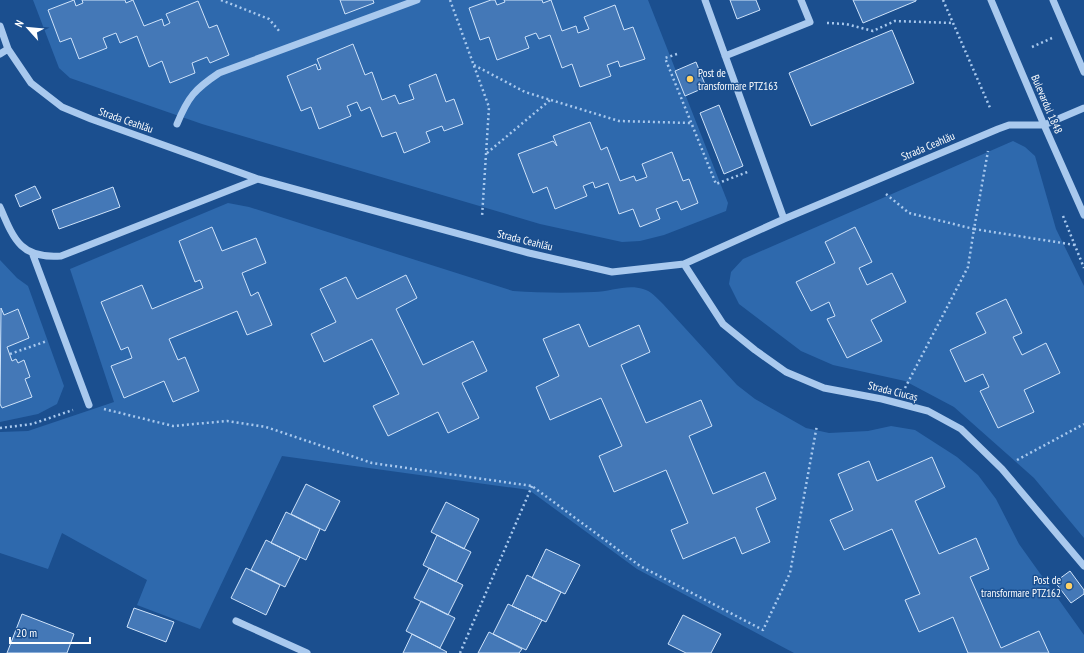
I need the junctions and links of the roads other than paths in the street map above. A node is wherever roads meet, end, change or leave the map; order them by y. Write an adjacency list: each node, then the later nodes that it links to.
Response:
1 (417, 0): 12 (street)
2 (705, 0): 9 (street)
3 (801, 0): 9 (street)
4 (991, 0): 13 (street, Bulevardul 1848)
5 (1053, 0): 10 (street)
6 (0, 26): 7 (street, Strada Ceahlău)
7 (8, 49): 8 (street); 14 (street, Strada Ceahlău)
8 (0, 54)
9 (725, 56): 17 (street)
10 (1084, 72)
11 (1084, 108): 13 (street, Strada Ceahlău)
12 (177, 124)
13 (1044, 125): 16 (street, Bulevardul 1848); 17 (street, Strada Ceahlău)
14 (258, 179): 18 (street); 19 (street, Strada Ceahlău)
15 (0, 207): 18 (street)
16 (1084, 215)
17 (784, 219): 19 (street, Strada Ceahlău)
18 (33, 254): 20 (street)
19 (684, 264): 21 (street, Strada Ciucaș)
20 (89, 405)
21 (1084, 566)
22 (236, 621): 23 (street)
23 (307, 653)

